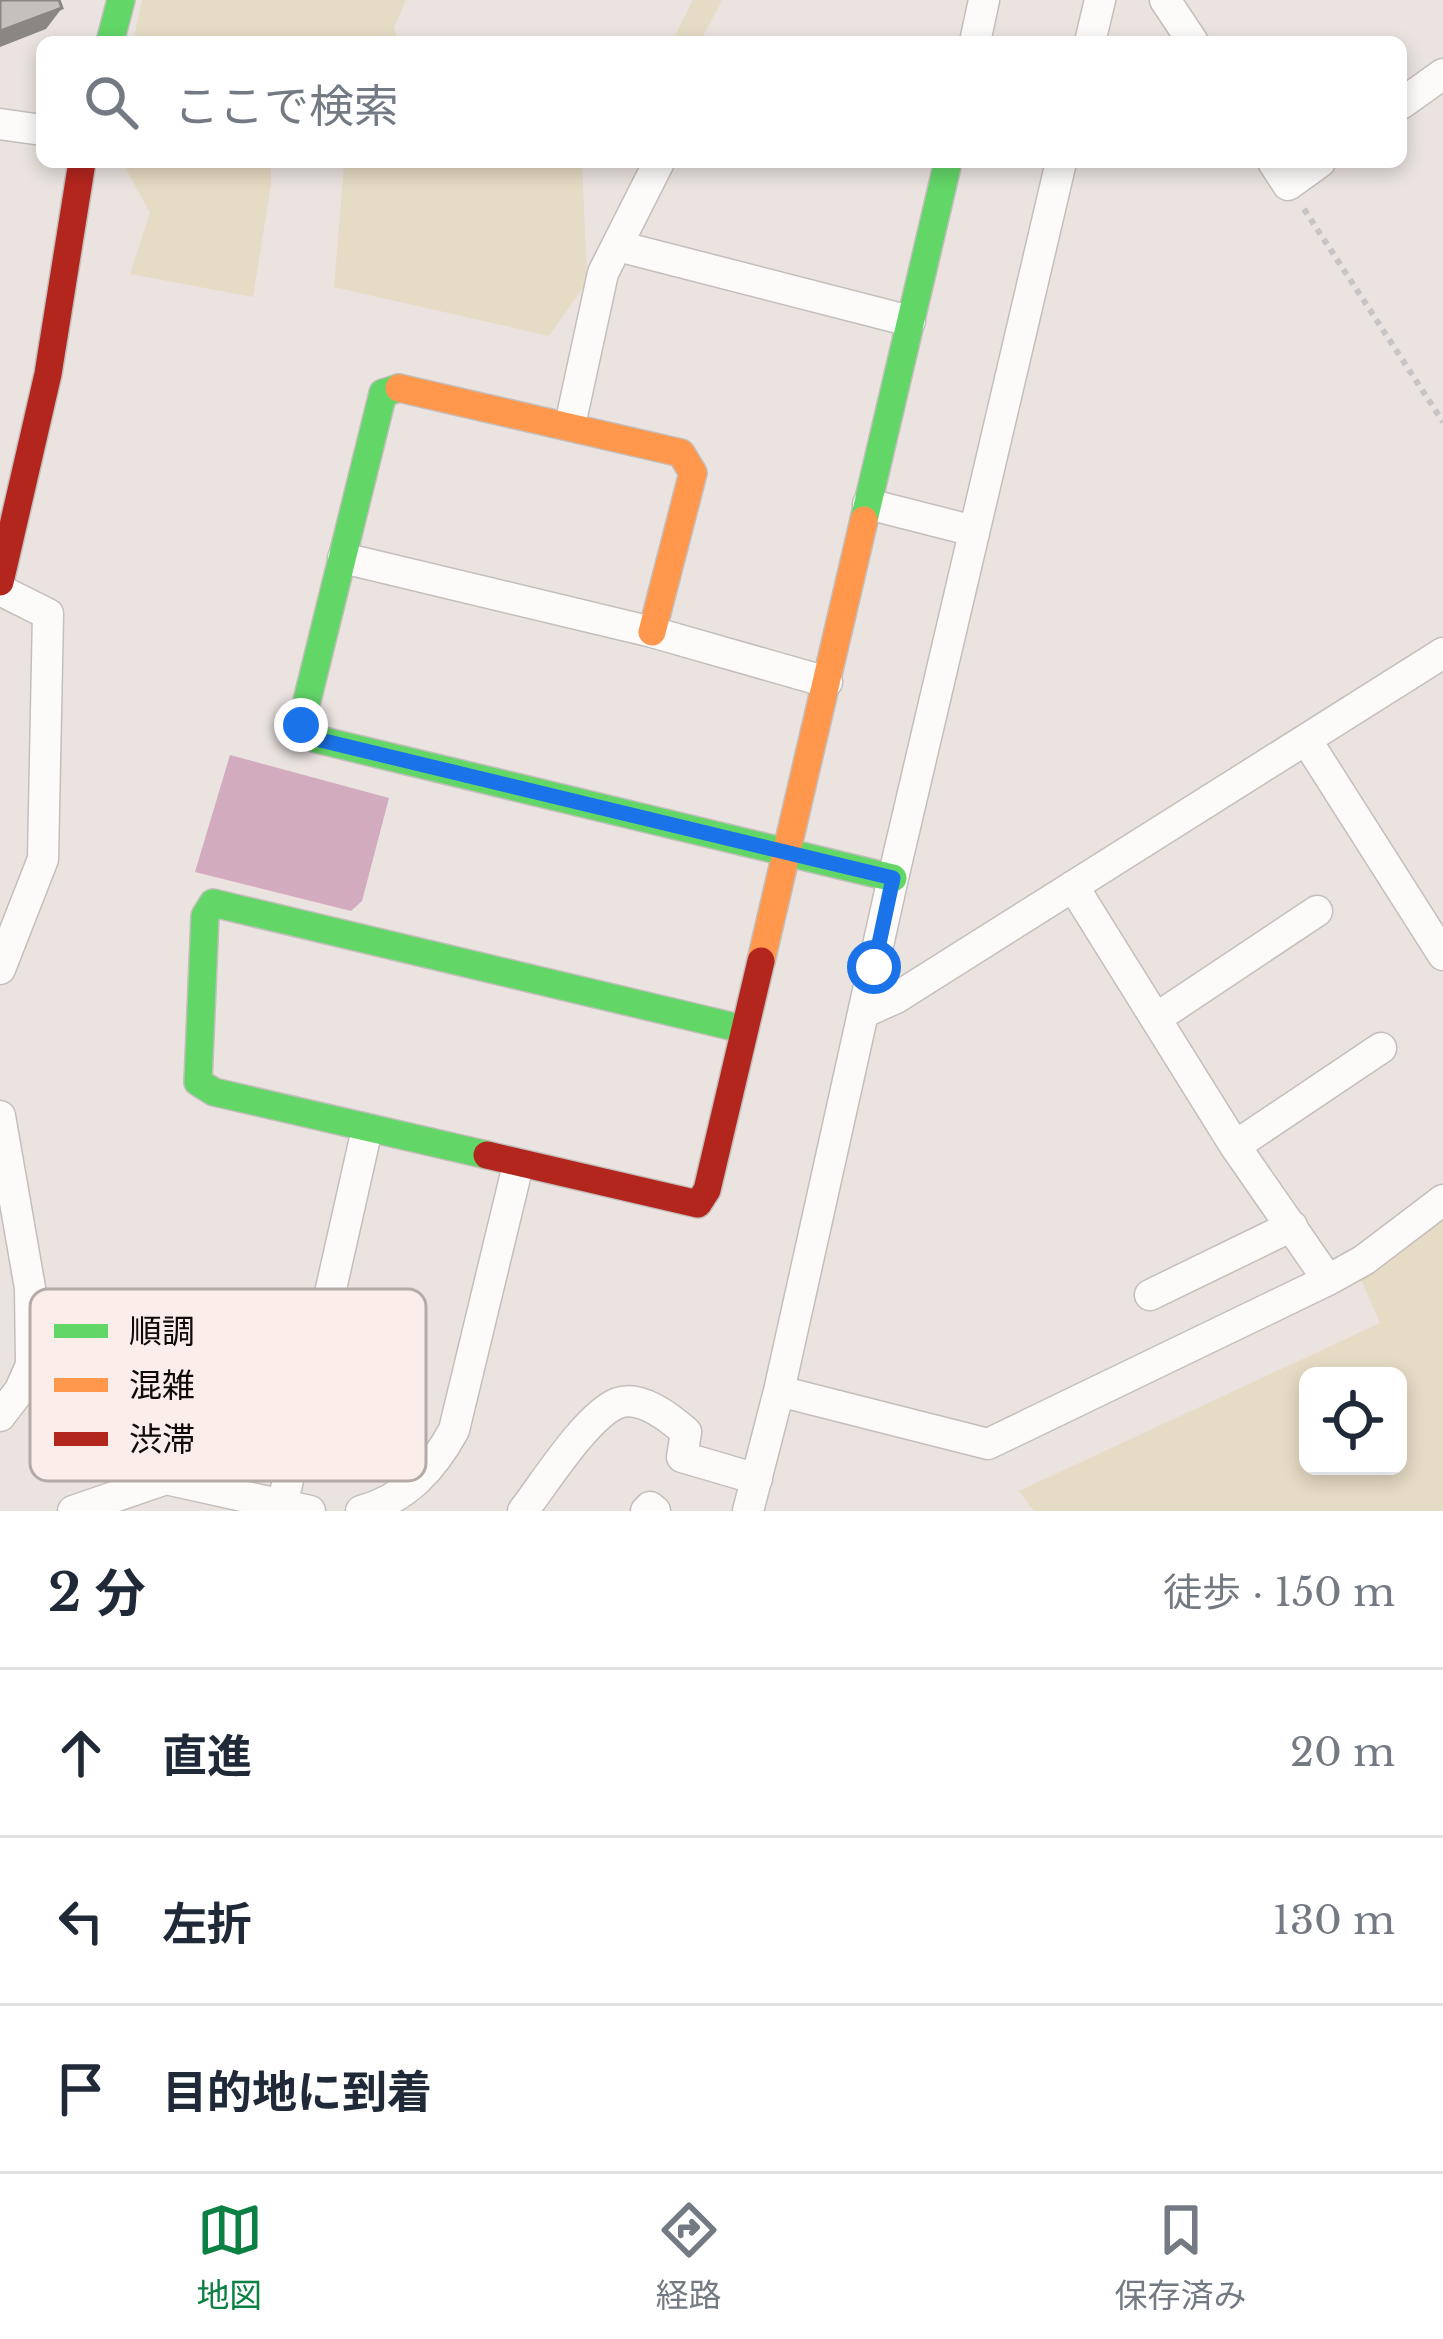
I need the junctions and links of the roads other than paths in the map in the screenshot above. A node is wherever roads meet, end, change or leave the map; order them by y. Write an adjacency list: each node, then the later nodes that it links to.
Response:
1 (121, 0): 5 (main road)
2 (984, 0): 6 (street)
3 (1165, 0): 8 (street)
4 (1092, 2): 7 (street)
5 (112, 36)
6 (976, 36)
7 (1090, 36)
8 (1189, 36)
9 (1443, 74): 10 (street)
10 (1407, 100)
11 (0, 124): 12 (street)
12 (36, 129)
13 (81, 168): 23 (main road)
14 (656, 168): 17 (street)
15 (947, 168): 18 (main road)
16 (1060, 168): 21 (street)
17 (618, 246): 18 (street); 19 (street)
18 (910, 321): 20 (main road)
19 (570, 425): 22 (main road); 24 (main road)
20 (868, 503): 21 (street); 26 (main road)
21 (974, 531): 29 (street)
22 (343, 558): 24 (street); 28 (main road)
23 (0, 586): 33 (street)
24 (652, 632): 26 (street)
25 (1438, 667): 27 (street)
26 (827, 682): 28 (main road)
27 (1307, 741): 30 (street); 32 (street)
28 (787, 853): 29 (main road); 36 (main road)
29 (893, 878): 34 (street)
30 (1073, 886): 34 (street); 35 (street)
31 (1317, 911): 35 (street)
32 (1443, 955)
33 (0, 969)
34 (865, 1012): 49 (street)
35 (1158, 1016): 40 (street)
36 (742, 1029): 39 (main road); 41 (main road)
37 (1381, 1048): 40 (street)
38 (0, 1116): 45 (street)
39 (367, 1129): 41 (main road); 46 (street)
40 (1235, 1146): 43 (street)
41 (518, 1165): 51 (street)
42 (1443, 1200): 44 (street)
43 (1292, 1226): 44 (street); 47 (street)
44 (1328, 1280): 49 (street)
45 (30, 1289)
46 (337, 1289)
47 (1150, 1295)
48 (30, 1367): 50 (street)
49 (779, 1391): 52 (street)
50 (0, 1416)
51 (426, 1472)
52 (758, 1480): 60 (street); 61 (street)
53 (164, 1481): 56 (street)
54 (171, 1481): 57 (street)
55 (417, 1481): 59 (street)
56 (129, 1501): 58 (street)
57 (297, 1507)
58 (73, 1511)
59 (362, 1511)
60 (523, 1511)
61 (748, 1511)

